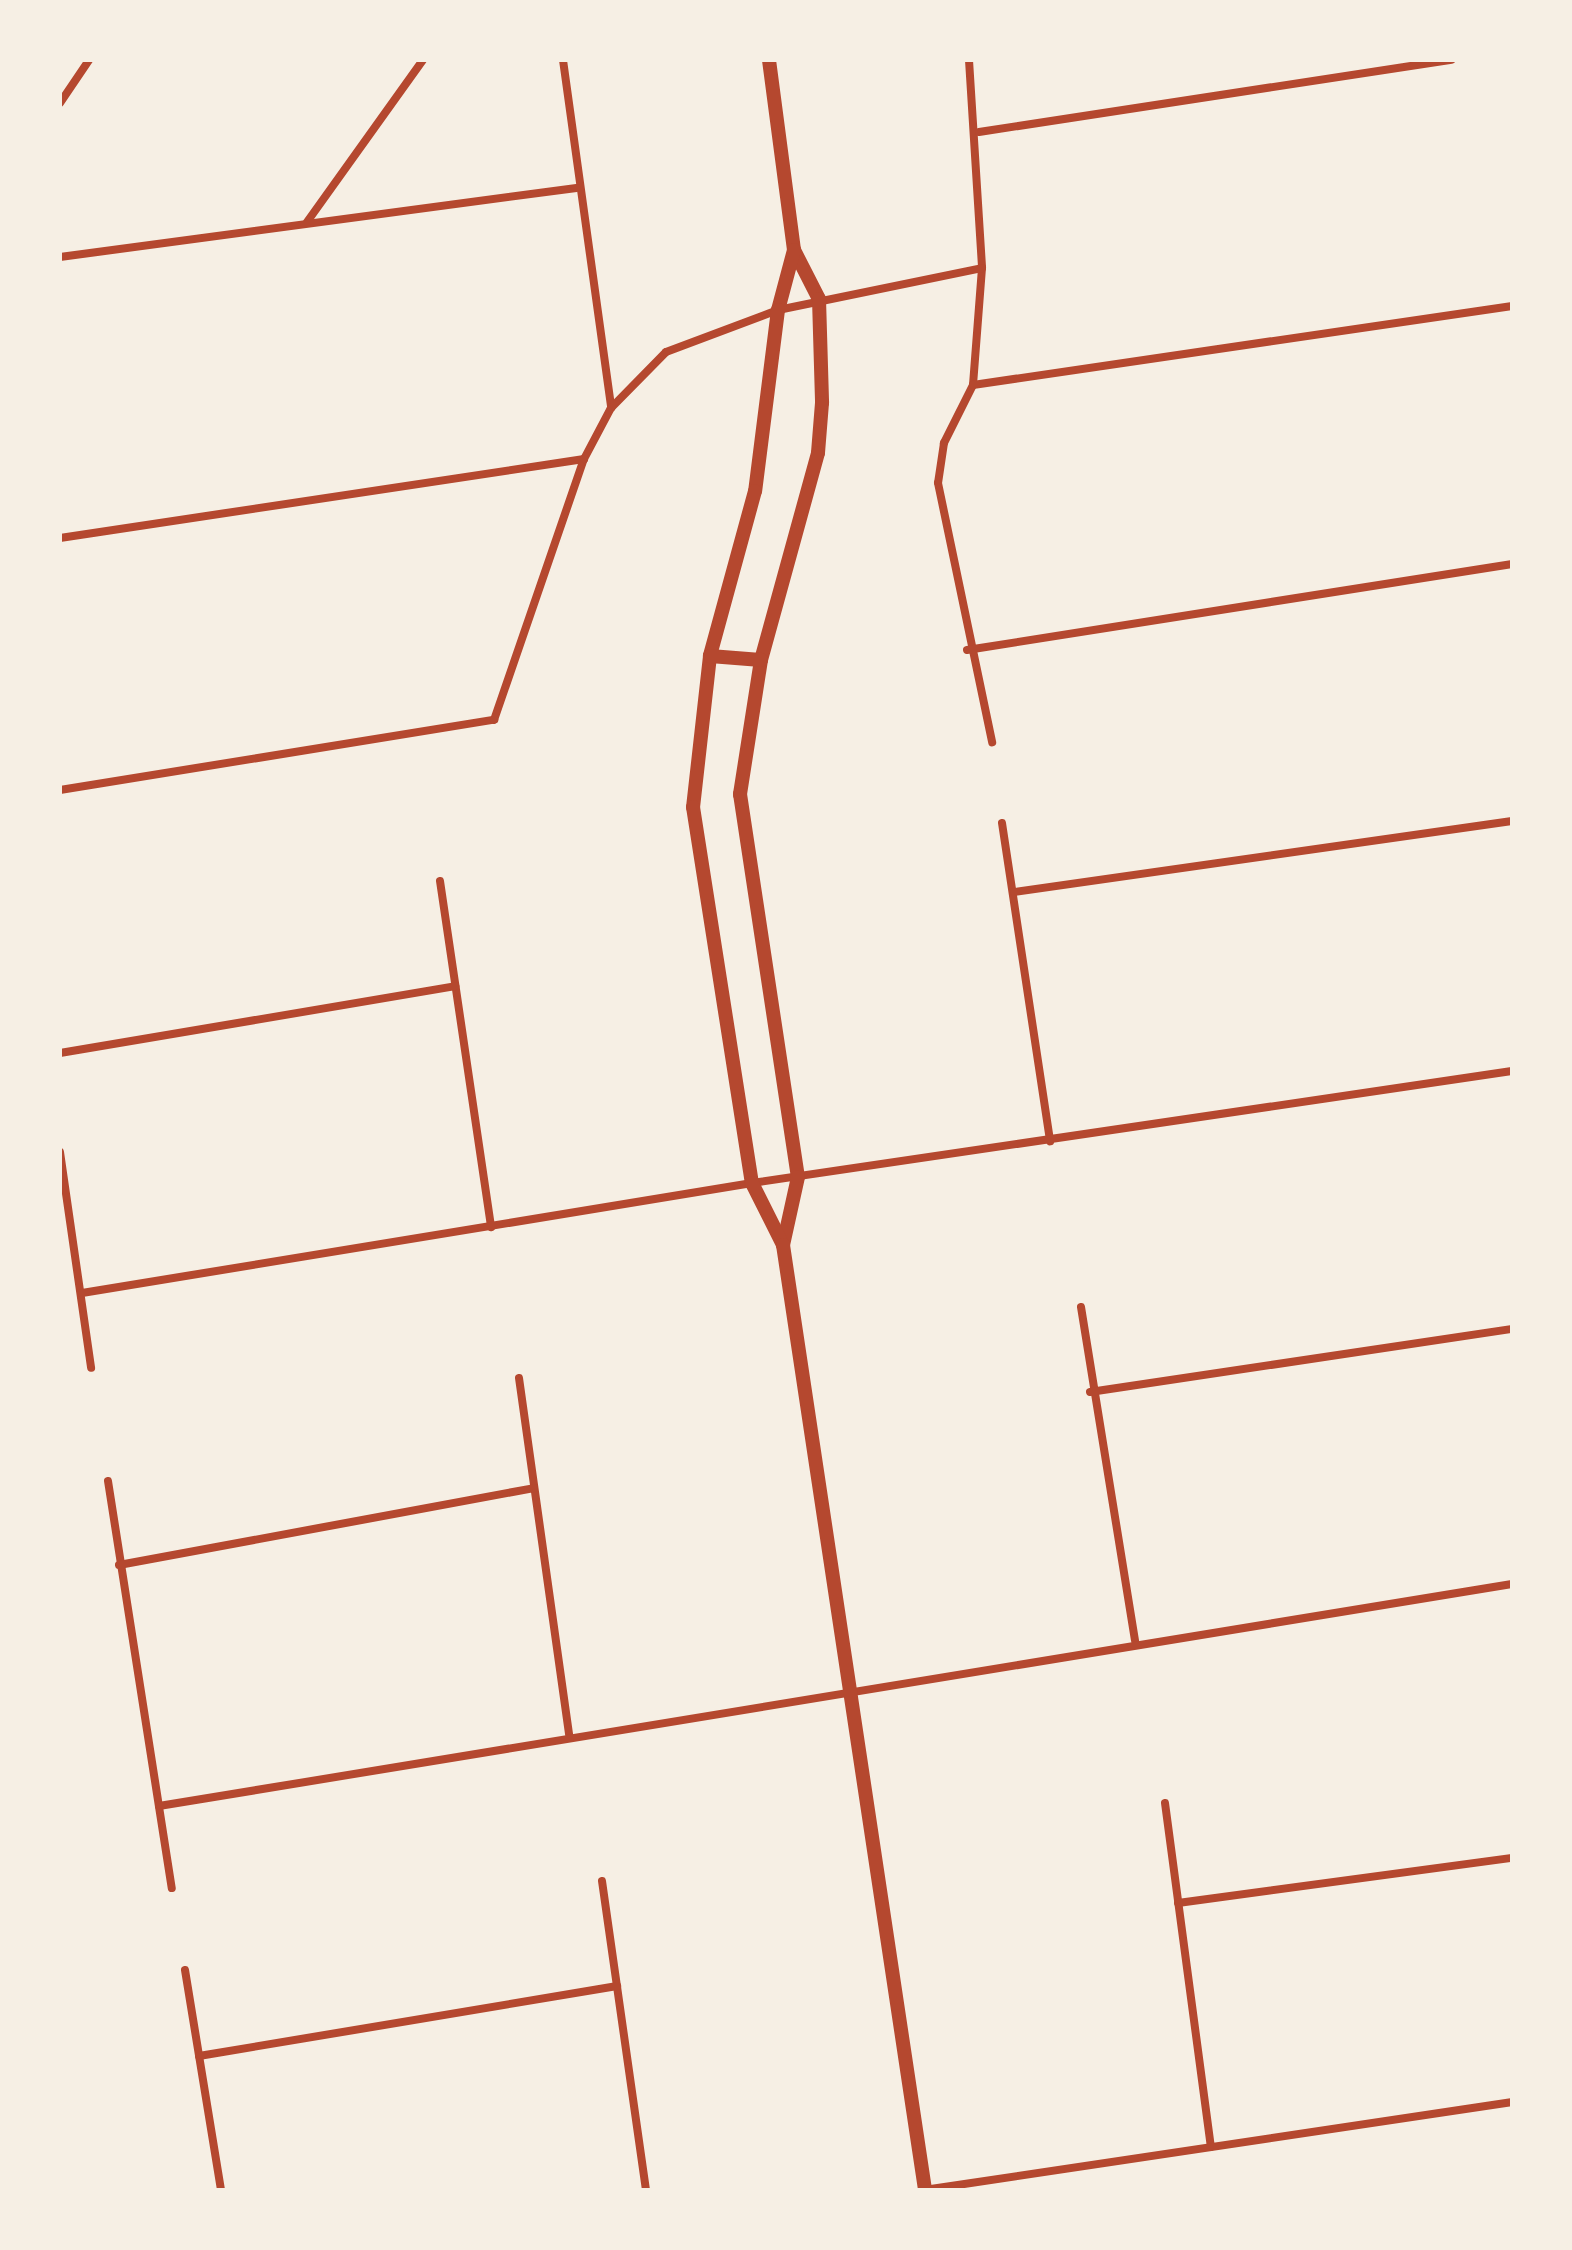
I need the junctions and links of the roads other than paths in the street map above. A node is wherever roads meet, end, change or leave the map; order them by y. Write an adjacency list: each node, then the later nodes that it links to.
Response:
1 (89, 60): 7 (street)
2 (423, 60): 10 (street)
3 (563, 60): 9 (street)
4 (769, 60): 11 (street)
5 (969, 60): 8 (street)
6 (1452, 60): 8 (street)
7 (60, 103)
8 (979, 132): 13 (street)
9 (576, 188): 10 (street); 18 (street)
10 (307, 222): 12 (street)
11 (794, 250): 14 (street); 16 (street)
12 (60, 257)
13 (982, 268): 14 (street); 17 (street)
14 (819, 299): 16 (street); 24 (street)
15 (1512, 306): 17 (street)
16 (778, 310): 18 (street); 23 (street)
17 (973, 385): 22 (street)
18 (611, 408): 19 (street)
19 (584, 459): 20 (street); 26 (street)
20 (60, 538)
21 (1512, 564): 22 (street)
22 (967, 650): 25 (street)
23 (710, 656): 24 (street); 37 (street)
24 (761, 660): 36 (street)
25 (992, 742)
26 (60, 790)
27 (1512, 821): 30 (street)
28 (1002, 823): 30 (street)
29 (440, 881): 31 (street)
30 (1014, 892): 34 (street)
31 (455, 986): 32 (street); 38 (street)
32 (60, 1053)
33 (1512, 1071): 34 (street)
34 (1050, 1141): 36 (street)
35 (60, 1152): 40 (street)
36 (798, 1177): 37 (street); 39 (street)
37 (752, 1183): 38 (street); 39 (street)
38 (491, 1227): 40 (street)
39 (783, 1245): 51 (street)
40 (82, 1293): 43 (street)
41 (1081, 1307): 45 (street)
42 (1512, 1329): 45 (street)
43 (91, 1368)
44 (519, 1378): 47 (street)
45 (1090, 1392): 50 (street)
46 (108, 1481): 48 (street)
47 (534, 1488): 48 (street); 52 (street)
48 (119, 1565): 54 (street)
49 (1512, 1584): 50 (street)
50 (1135, 1641): 51 (street)
51 (852, 1691): 52 (street); 66 (street)
52 (569, 1735): 54 (street)
53 (1165, 1803): 58 (street)
54 (159, 1806): 57 (street)
55 (1512, 1858): 58 (street)
56 (602, 1881): 60 (street)
57 (172, 1888)
58 (1178, 1903): 63 (street)
59 (185, 1970): 61 (street)
60 (617, 1986): 61 (street); 65 (street)
61 (199, 2056): 64 (street)
62 (1512, 2102): 63 (street)
63 (1211, 2147): 66 (street)
64 (221, 2190)
65 (646, 2190)
66 (924, 2190)

